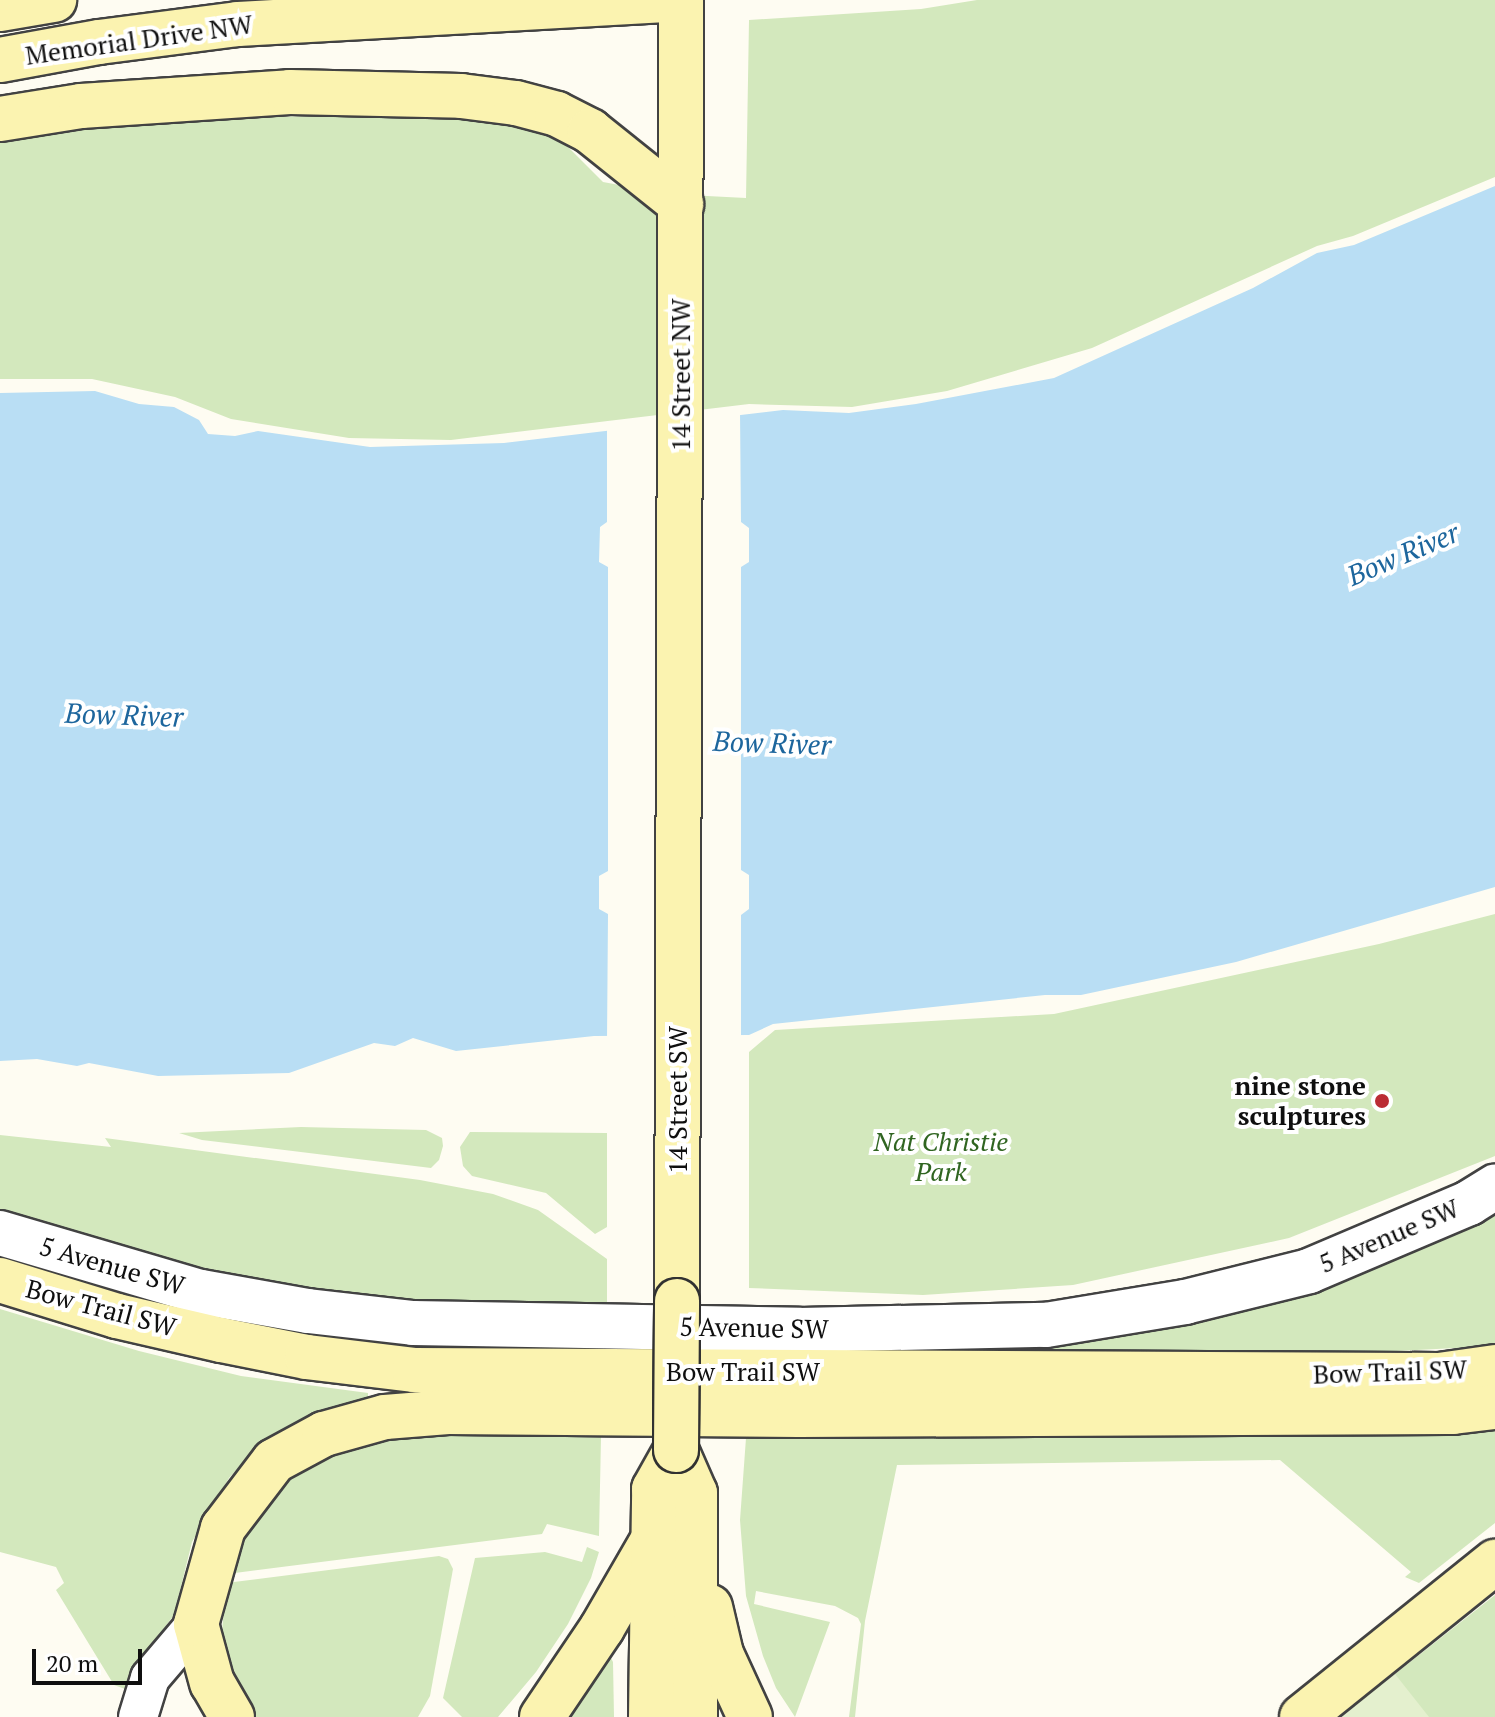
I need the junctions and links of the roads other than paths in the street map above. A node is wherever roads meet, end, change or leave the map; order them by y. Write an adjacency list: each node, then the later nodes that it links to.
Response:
1 (54, 0): 4 (main road, Memorial Drive NW)
2 (661, 0): 5 (main road, Memorial Drive NW)
3 (681, 0): 7 (main road, 14 Street NW)
4 (0, 9)
5 (0, 60)
6 (0, 119): 7 (main road)
7 (681, 204): 8 (main road, 14 Street NW)
8 (680, 750): 14 (main road, 14 Street SW, bridge)
9 (1495, 1187): 10 (street, 5 Avenue SW)
10 (0, 1233)
11 (0, 1280): 12 (main road, Bow Trail SW)
12 (1495, 1367)
13 (1495, 1407): 16 (main road)
14 (674, 1540): 19 (main road); 20 (main road, 14 Street SW); 21 (main road, 14 Street SW); 22 (main road)
15 (1495, 1562): 23 (main road)
16 (196, 1624): 17 (street); 18 (main road)
17 (138, 1717)
18 (232, 1717)
19 (542, 1717)
20 (651, 1717)
21 (695, 1717)
22 (750, 1717)
23 (1302, 1717)

